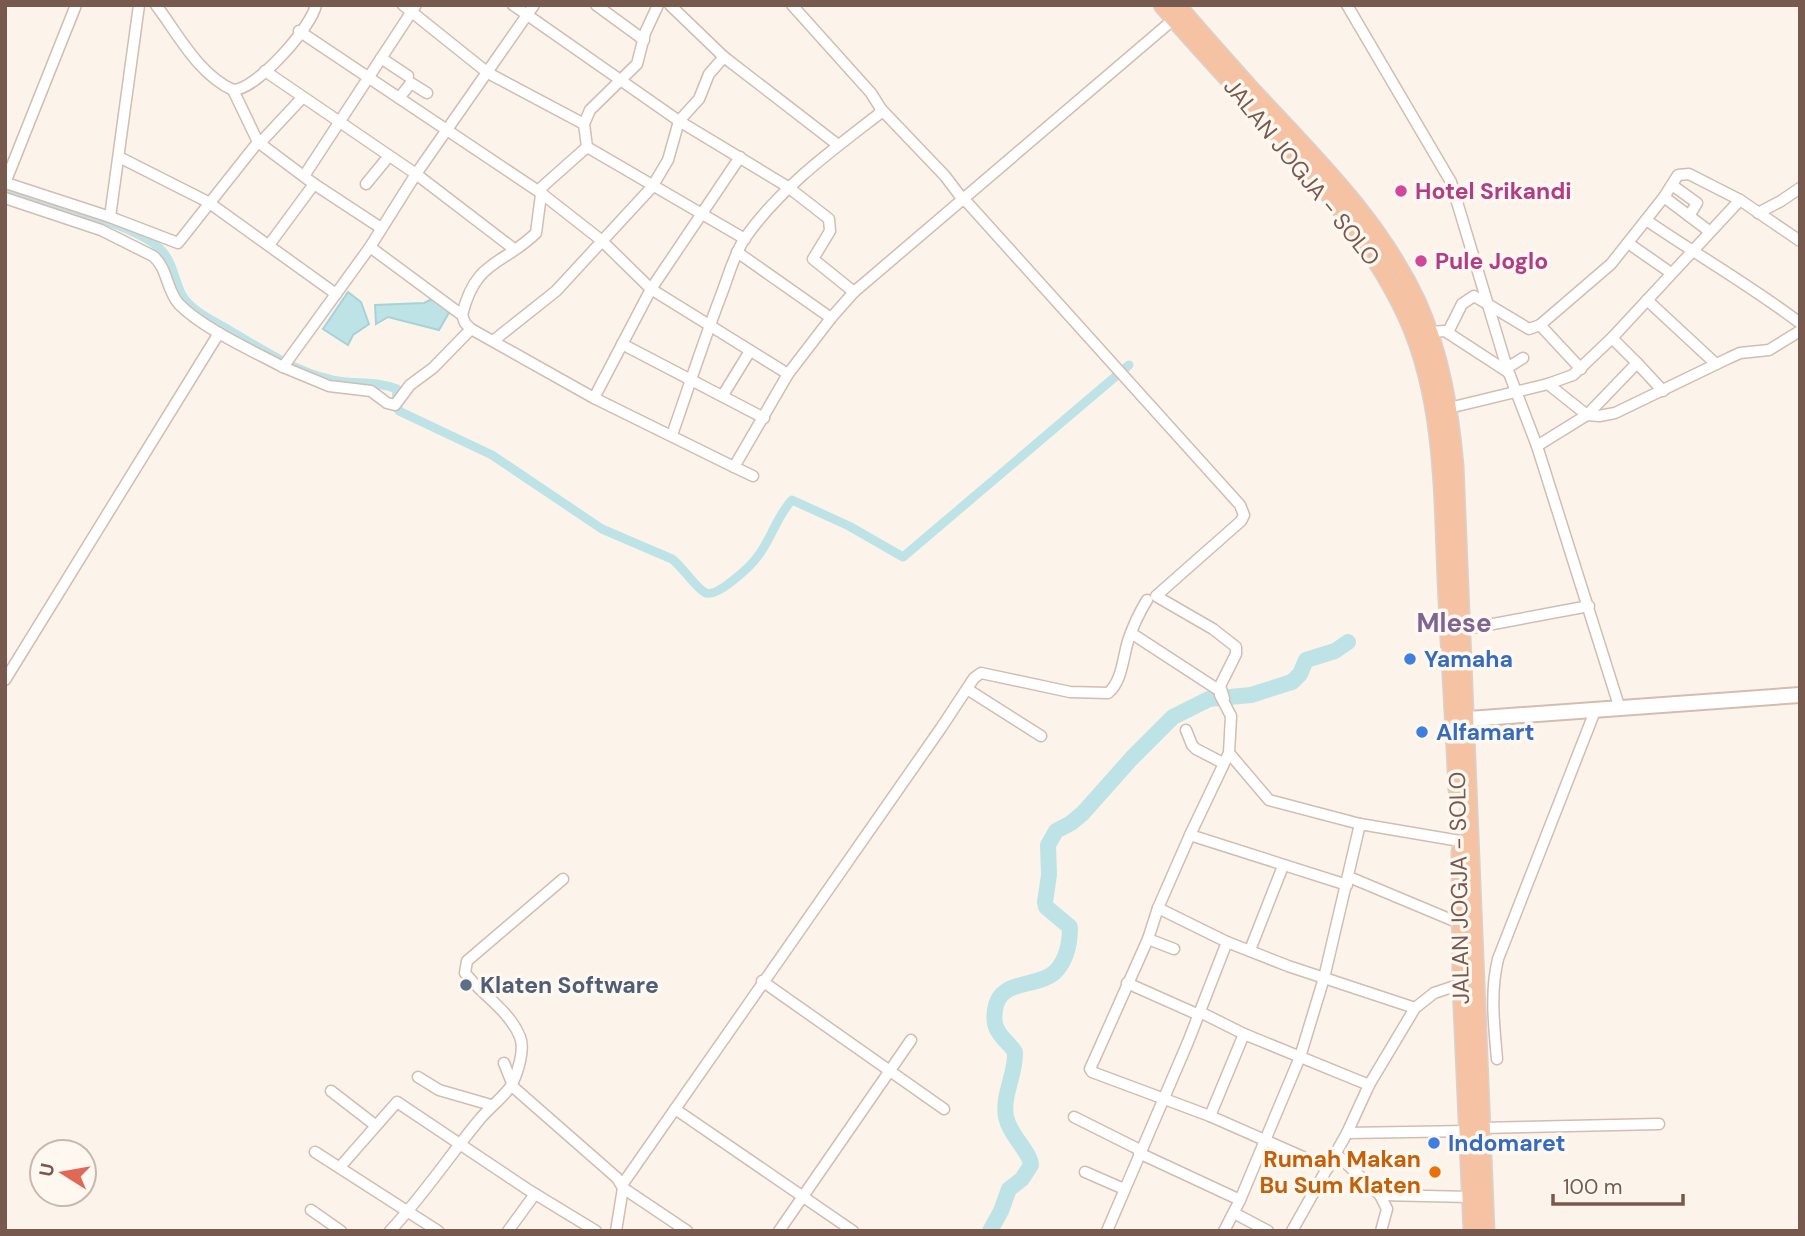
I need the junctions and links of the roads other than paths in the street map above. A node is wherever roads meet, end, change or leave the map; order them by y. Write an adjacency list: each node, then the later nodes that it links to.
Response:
1 (76, 5): 41 (street)
2 (139, 5): 37 (street)
3 (156, 5): 24 (street)
4 (316, 5): 15 (street)
5 (513, 5): 13 (street)
6 (596, 5): 16 (street)
7 (658, 5): 16 (street)
8 (670, 5): 17 (street)
9 (792, 5): 28 (street)
10 (1162, 5): 14 (highway, JALAN JOGJA - SOLO)
11 (1347, 5): 75 (street)
12 (410, 7): 18 (street); 20 (street)
13 (530, 9): 20 (street); 23 (street)
14 (1175, 12): 51 (street); 83 (highway); 119 (highway, JALAN JOGJA - SOLO)
15 (300, 31): 19 (street); 22 (street)
16 (644, 40): 23 (street)
17 (724, 57): 29 (street); 34 (street)
18 (381, 58): 21 (street); 22 (street)
19 (265, 71): 24 (street); 26 (street)
20 (488, 73): 31 (street); 32 (street)
21 (408, 76)
22 (367, 78): 27 (street); 30 (street)
23 (621, 79): 29 (street); 31 (street)
24 (233, 90): 33 (street)
25 (426, 93): 27 (street)
26 (302, 98): 30 (street); 33 (street)
27 (399, 98): 32 (street)
28 (881, 109): 34 (street); 51 (street)
29 (679, 121): 38 (street); 45 (street)
30 (339, 122): 36 (street); 40 (street)
31 (584, 124): 35 (street)
32 (447, 129): 39 (street); 48 (street)
33 (259, 143): 40 (street); 53 (street)
34 (838, 145): 46 (street)
35 (587, 147): 45 (street); 48 (street)
36 (389, 156): 39 (street); 43 (street)
37 (119, 157): 53 (street); 57 (street)
38 (740, 157): 46 (street); 55 (street)
39 (416, 174): 59 (street); 67 (street)
40 (304, 176): 42 (street)
41 (6, 183): 57 (street)
42 (314, 184): 59 (street); 65 (street)
43 (366, 184)
44 (1672, 185): 49 (street); 52 (street); 56 (street)
45 (652, 187): 55 (street); 62 (street)
46 (788, 187): 61 (street); 72 (street)
47 (1798, 192): 54 (street)
48 (541, 193): 62 (street); 67 (street)
49 (1664, 197): 56 (street); 58 (street)
50 (5, 198): 82 (street)
51 (964, 200): 72 (street); 115 (street)
52 (1740, 200): 54 (street); 60 (street)
53 (209, 203): 57 (street); 65 (street)
54 (1758, 212): 63 (street)
55 (703, 214): 61 (street); 71 (street)
56 (1689, 216): 60 (street)
57 (110, 217)
58 (1646, 220): 64 (street); 68 (street)
59 (381, 228): 66 (street)
60 (1709, 231): 68 (street)
61 (745, 239): 69 (street)
62 (601, 240): 71 (street); 86 (street)
63 (1800, 241)
64 (1628, 243): 70 (street); 79 (street)
65 (269, 245): 73 (street)
66 (370, 247): 73 (street); 76 (street)
67 (514, 249): 76 (street)
68 (1691, 251): 70 (street); 81 (street)
69 (737, 252): 77 (street); 78 (street)
70 (1671, 273): 74 (street)
71 (651, 289): 78 (street); 87 (street)
72 (854, 292): 77 (street)
73 (337, 294): 92 (street)
74 (1647, 300): 85 (street); 91 (street)
75 (1488, 302): 79 (street); 84 (street); 94 (street)
76 (462, 316): 80 (street)
77 (831, 318): 95 (street)
78 (710, 325): 88 (street); 96 (street)
79 (1540, 325): 93 (street)
80 (471, 329): 86 (street); 92 (street)
81 (1799, 331): 91 (street)
82 (219, 332): 92 (street); 113 (street)
83 (1429, 332): 84 (street); 102 (highway)
84 (1448, 332): 94 (street)
85 (1612, 338): 90 (street); 93 (street)
86 (493, 341): 101 (street)
87 (622, 344): 96 (street); 101 (street)
88 (750, 351): 95 (street); 100 (street)
89 (1523, 358): 94 (street)
90 (1637, 363): 98 (street); 103 (street)
91 (1716, 364): 98 (street)
92 (283, 368)
93 (1581, 369): 97 (street)
94 (1508, 370): 99 (street)
95 (788, 374): 104 (street)
96 (692, 379): 100 (street); 105 (street)
97 (1548, 384): 99 (street); 103 (street)
98 (1662, 391): 103 (street)
99 (1516, 393): 102 (street); 106 (street)
100 (723, 395): 104 (street)
101 (594, 398): 105 (street)
102 (1449, 408): 111 (highway)
103 (1587, 415): 106 (street)
104 (764, 418): 107 (street)
105 (672, 435): 107 (street)
106 (1537, 448): 110 (street)
107 (734, 467): 108 (street)
108 (753, 475)
109 (1147, 600): 112 (street)
110 (1589, 606): 111 (street); 117 (street)
111 (1461, 630): 119 (highway)
112 (1131, 633): 114 (street); 115 (street)
113 (5, 680)
114 (967, 689): 121 (street); 137 (street)
115 (1221, 695): 122 (street)
116 (1800, 695): 117 (main road)
117 (1620, 709): 118 (main road)
118 (1595, 711): 119 (main road); 145 (street)
119 (1460, 720): 126 (highway, JALAN JOGJA - SOLO); 147 (highway)
120 (1186, 730): 123 (street)
121 (1041, 736)
122 (1229, 752): 123 (street); 124 (street)
123 (1223, 763): 125 (street)
124 (1360, 824): 126 (street); 129 (street)
125 (1190, 835): 127 (street); 130 (street)
126 (1460, 841): 131 (highway, JALAN JOGJA - SOLO)
127 (1283, 866): 129 (street); 135 (street)
128 (563, 879): 150 (street)
129 (1348, 881): 131 (street); 136 (street)
130 (1158, 908): 132 (street); 133 (street)
131 (1460, 923): 139 (highway, JALAN JOGJA - SOLO)
132 (1148, 939): 134 (street); 138 (street)
133 (1227, 942): 135 (street); 141 (street)
134 (1174, 949)
135 (1250, 950): 136 (street)
136 (1324, 978): 140 (street); 144 (street)
137 (762, 981): 148 (street); 155 (street)
138 (1127, 983): 141 (street); 153 (street)
139 (1461, 984): 140 (street); 147 (highway, JALAN JOGJA - SOLO)
140 (1415, 1008): 151 (street)
141 (1199, 1014): 142 (street); 153 (street)
142 (1244, 1034): 144 (street); 157 (street)
143 (911, 1040): 148 (street)
144 (1300, 1057): 151 (street); 163 (street)
145 (1497, 1059)
146 (504, 1063): 150 (street)
147 (1471, 1065): 161 (highway, JALAN JOGJA - SOLO)
148 (889, 1071): 156 (street); 175 (street)
149 (418, 1077): 154 (street)
150 (512, 1085): 154 (street); 171 (street)
151 (1369, 1085): 162 (street)
152 (331, 1091): 160 (street)
153 (1163, 1097): 157 (street); 165 (street)
154 (491, 1105): 164 (street)
155 (675, 1109): 171 (street); 175 (street)
156 (944, 1109)
157 (1210, 1116): 163 (street)
158 (1074, 1117): 165 (street)
159 (1659, 1124): 161 (street)
160 (375, 1125): 164 (street); 168 (street)
161 (1474, 1130): 162 (street); 176 (highway, JALAN JOGJA - SOLO); 196 (highway, JALAN JOGJA - SOLO)
162 (1347, 1133): 167 (street)
163 (1265, 1139): 169 (street); 177 (street)
164 (460, 1143): 173 (street); 179 (street)
165 (1140, 1151): 172 (street); 177 (street)
166 (315, 1152): 168 (street)
167 (1335, 1153): 169 (street); 174 (street)
168 (340, 1167): 179 (street)
169 (1328, 1168): 193 (street)
170 (1085, 1172): 172 (street)
171 (622, 1186): 186 (street); 187 (street)
172 (1124, 1189): 190 (street)
173 (535, 1194): 184 (street); 185 (street)
174 (1380, 1195): 176 (street); 194 (street)
175 (804, 1196): 188 (street); 189 (street)
176 (1471, 1197): 195 (highway, JALAN JOGJA - SOLO)
177 (1240, 1200): 180 (street)
178 (311, 1210): 181 (street)
179 (409, 1212): 182 (street); 183 (street)
180 (1234, 1213): 191 (street); 192 (street)
181 (341, 1231)
182 (390, 1231)
183 (438, 1231)
184 (508, 1231)
185 (596, 1231)
186 (616, 1231)
187 (687, 1231)
188 (779, 1231)
189 (853, 1231)
190 (1107, 1231)
191 (1224, 1231)
192 (1268, 1231)
193 (1292, 1231)
194 (1381, 1231)
195 (1472, 1231)
196 (1486, 1231)

